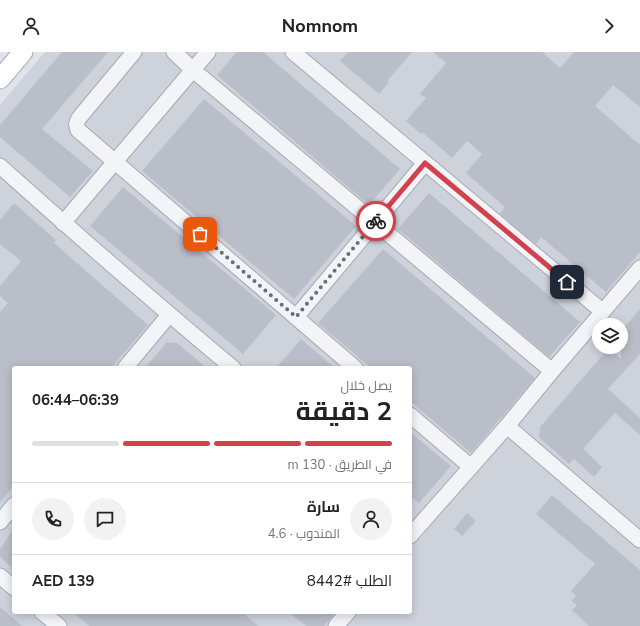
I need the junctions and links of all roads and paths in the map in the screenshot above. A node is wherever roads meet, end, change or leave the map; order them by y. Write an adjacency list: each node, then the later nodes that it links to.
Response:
1 (23, 52): 7 (main road)
2 (134, 52): 8 (street)
3 (174, 52): 6 (street)
4 (208, 52): 6 (street)
5 (293, 52): 9 (street)
6 (193, 70): 8 (street); 11 (street)
7 (0, 79)
8 (115, 162): 12 (street); 16 (street)
9 (425, 163): 11 (street); 14 (street)
10 (0, 166): 12 (street)
11 (375, 222): 16 (street); 20 (street)
12 (63, 223): 15 (street)
13 (640, 268): 14 (street)
14 (602, 311): 20 (street)
15 (169, 315): 17 (street); 18 (street)
16 (296, 317): 19 (street)
17 (128, 366)
18 (231, 366)
19 (353, 366)
20 (552, 371): 22 (street)
21 (412, 417): 23 (street)
22 (507, 426): 23 (street); 28 (street)
23 (471, 467): 25 (street)
24 (12, 507): 26 (street)
25 (415, 520): 27 (street)
26 (0, 522)
27 (412, 530)
28 (640, 540)
29 (0, 576): 30 (street)
30 (12, 586)
31 (44, 614): 33 (street)
32 (346, 614): 34 (street)
33 (58, 626)
34 (336, 626)

